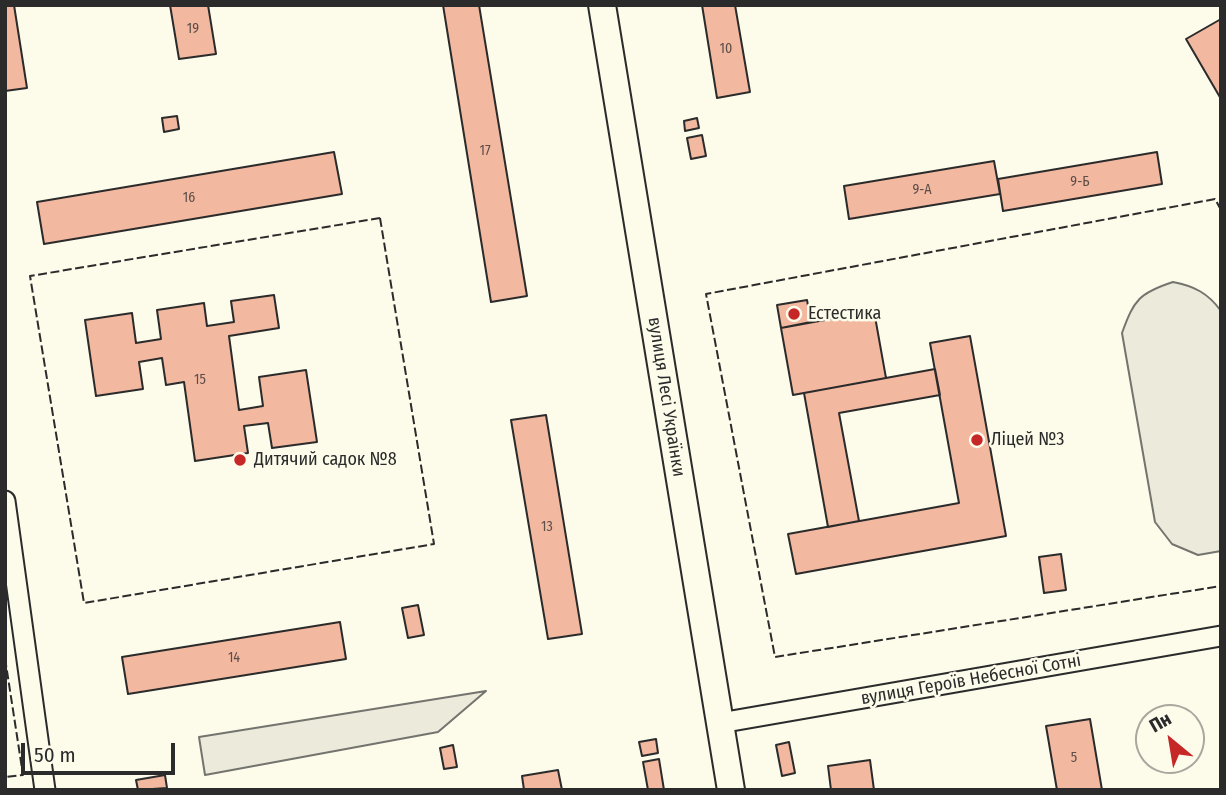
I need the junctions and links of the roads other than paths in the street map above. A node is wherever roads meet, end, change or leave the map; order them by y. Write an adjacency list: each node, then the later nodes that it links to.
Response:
1 (602, 5): 4 (main road, вулиця Лесі Українки)
2 (5, 501): 5 (street)
3 (1221, 636): 4 (street, вулиця Героїв Небесної Сотні)
4 (720, 723): 6 (main road, вулиця Лесі Українки)
5 (45, 790)
6 (731, 790)

